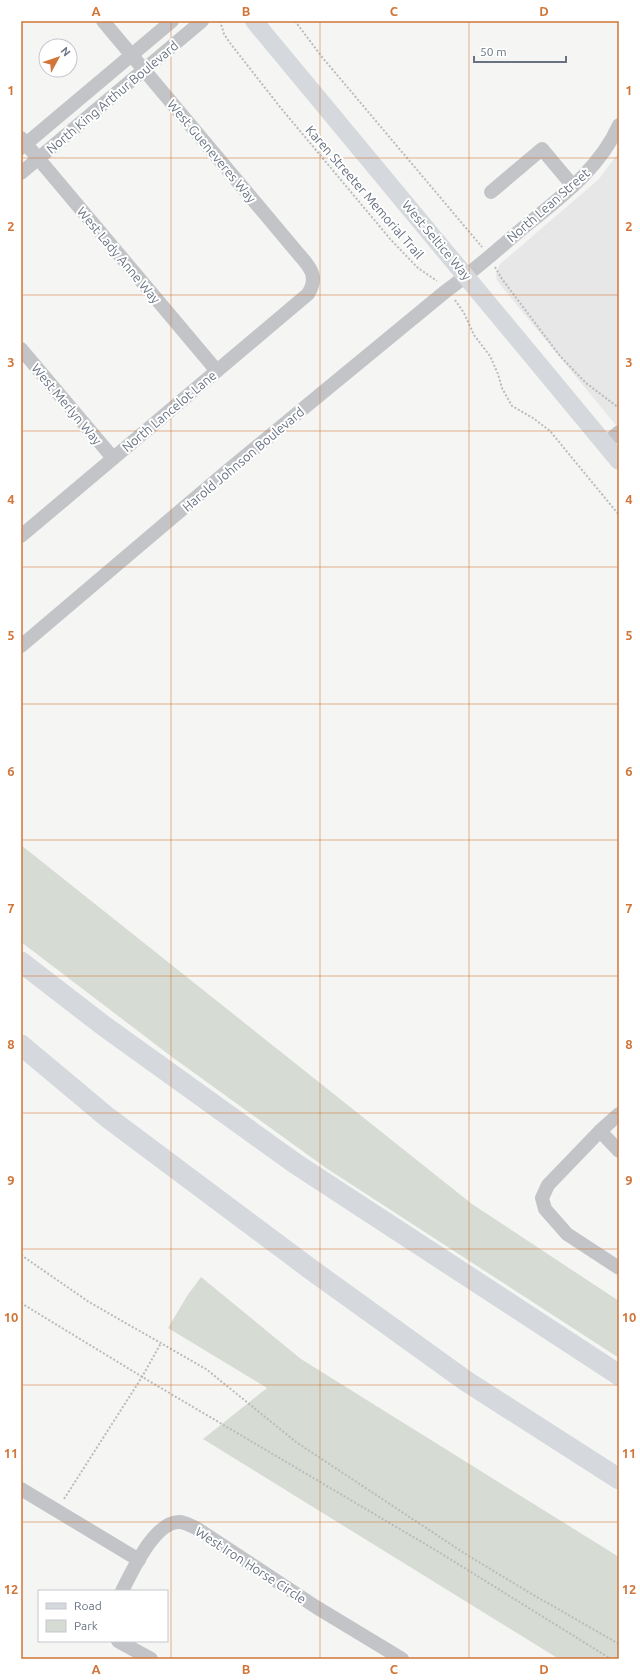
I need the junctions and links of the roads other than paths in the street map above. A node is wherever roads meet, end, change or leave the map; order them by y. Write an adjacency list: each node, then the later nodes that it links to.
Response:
1 (103, 21): 5 (street, West Gueneveres Way)
2 (172, 21): 5 (street, North King Arthur Boulevard)
3 (202, 21): 6 (street, North King Arthur Boulevard)
4 (254, 21): 13 (main road, West Seltice Way)
5 (132, 55): 6 (street, West Gueneveres Way); 8 (street, North King Arthur Boulevard)
6 (144, 70): 9 (street, North King Arthur Boulevard); 14 (street, West Gueneveres Way)
7 (619, 125): 11 (street, North Lean Street)
8 (23, 143): 9 (street, West Lady Anne Way)
9 (38, 159): 10 (street, North King Arthur Boulevard); 16 (street, West Lady Anne Way)
10 (21, 173)
11 (573, 186): 12 (street); 13 (street, North Lean Street)
12 (491, 192)
13 (467, 276): 18 (main road, West Seltice Way); 22 (street, Harold Johnson Boulevard)
14 (314, 284): 16 (street, North Lancelot Lane)
15 (21, 349): 19 (street, West Merlyn Way)
16 (217, 371): 19 (street, North Lancelot Lane)
17 (619, 432): 18 (street)
18 (605, 444): 20 (main road, West Seltice Way)
19 (113, 458): 21 (street, North Lancelot Lane)
20 (618, 459)
21 (21, 536)
22 (21, 646)
23 (21, 962): 29 (highway)
24 (21, 1044): 30 (highway)
25 (619, 1114): 26 (street)
26 (600, 1131): 27 (street); 28 (street)
27 (619, 1151)
28 (619, 1268)
29 (619, 1375)
30 (619, 1479)
31 (21, 1489): 32 (street)
32 (139, 1560): 33 (street, West Iron Horse Circle); 36 (street, West Iron Horse Circle)
33 (123, 1590)
34 (120, 1642): 35 (street)
35 (151, 1659)
36 (402, 1659)

